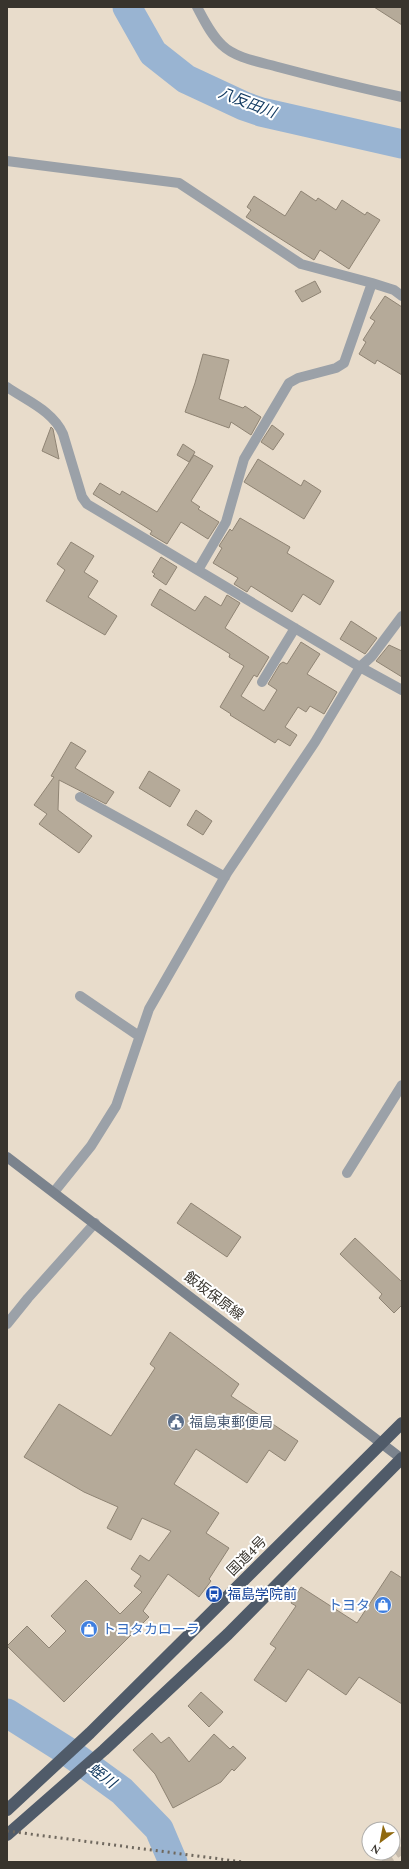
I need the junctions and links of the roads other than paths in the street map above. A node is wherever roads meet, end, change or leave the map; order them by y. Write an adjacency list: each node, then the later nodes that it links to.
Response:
1 (197, 7): 2 (street)
2 (402, 97)
3 (7, 161): 4 (street)
4 (372, 283): 5 (street); 7 (street)
5 (402, 296)
6 (7, 387): 7 (street)
7 (198, 570): 9 (street)
8 (402, 616): 10 (street)
9 (295, 628): 10 (street); 11 (street)
10 (360, 667): 12 (street); 14 (street)
11 (262, 682)
12 (402, 690)
13 (80, 797): 14 (street)
14 (225, 877): 16 (street)
15 (80, 996): 16 (street)
16 (139, 1036): 20 (street)
17 (402, 1085): 19 (street)
18 (7, 1157): 20 (main road, 飯坂保原線)
19 (347, 1173)
20 (54, 1192): 21 (main road, 飯坂保原線)
21 (95, 1223): 22 (street); 24 (main road, 飯坂保原線)
22 (7, 1324)
23 (402, 1423): 24 (highway, 国道4号)
24 (382, 1443): 25 (main road, 飯坂保原線); 26 (highway, 国道4号)
25 (402, 1458): 27 (highway)
26 (10, 1805)
27 (7, 1835)

